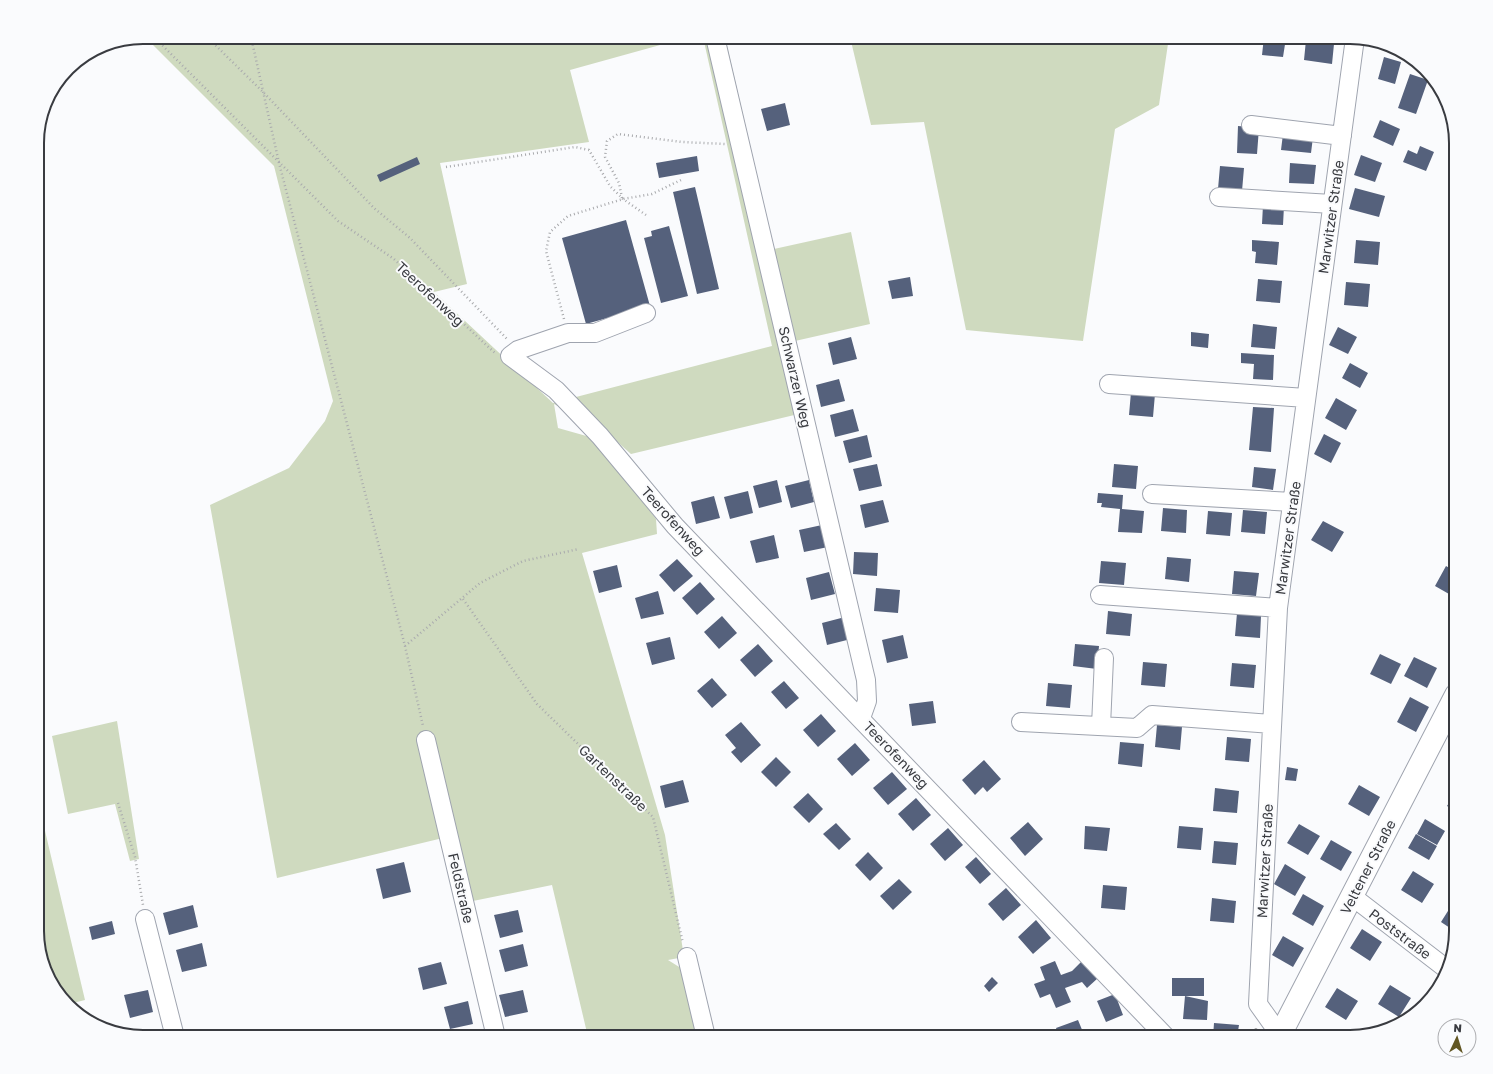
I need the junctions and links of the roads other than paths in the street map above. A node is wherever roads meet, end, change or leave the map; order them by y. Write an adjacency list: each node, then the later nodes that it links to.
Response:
1 (716, 44): 16 (street, Schwarzer Weg)
2 (1354, 44): 4 (street, Marwitzer Straße)
3 (1251, 125): 4 (street)
4 (1342, 136): 6 (street, Marwitzer Straße)
5 (1219, 197): 6 (street)
6 (1332, 204): 9 (street, Marwitzer Straße)
7 (646, 313): 16 (street, Teerofenweg)
8 (1109, 384): 9 (street)
9 (1306, 398): 11 (street, Marwitzer Straße)
10 (1152, 494): 11 (street)
11 (1292, 502): 13 (street, Marwitzer Straße)
12 (1100, 595): 13 (street)
13 (1278, 608): 18 (street, Marwitzer Straße)
14 (1104, 658): 19 (street)
15 (1449, 709): 21 (main road, Veltener Straße)
16 (861, 718): 28 (street, Teerofenweg)
17 (1021, 722): 19 (street)
18 (1272, 724): 19 (street); 29 (street, Marwitzer Straße)
19 (1101, 726)
20 (426, 740): 26 (street, Feldstraße)
21 (1353, 897): 24 (street, Poststraße); 30 (main road, Veltener Straße)
22 (145, 919): 25 (street)
23 (686, 957): 27 (street)
24 (1443, 966)
25 (173, 1030)
26 (494, 1030)
27 (704, 1030)
28 (1159, 1030)
29 (1276, 1030)
30 (1283, 1030)

